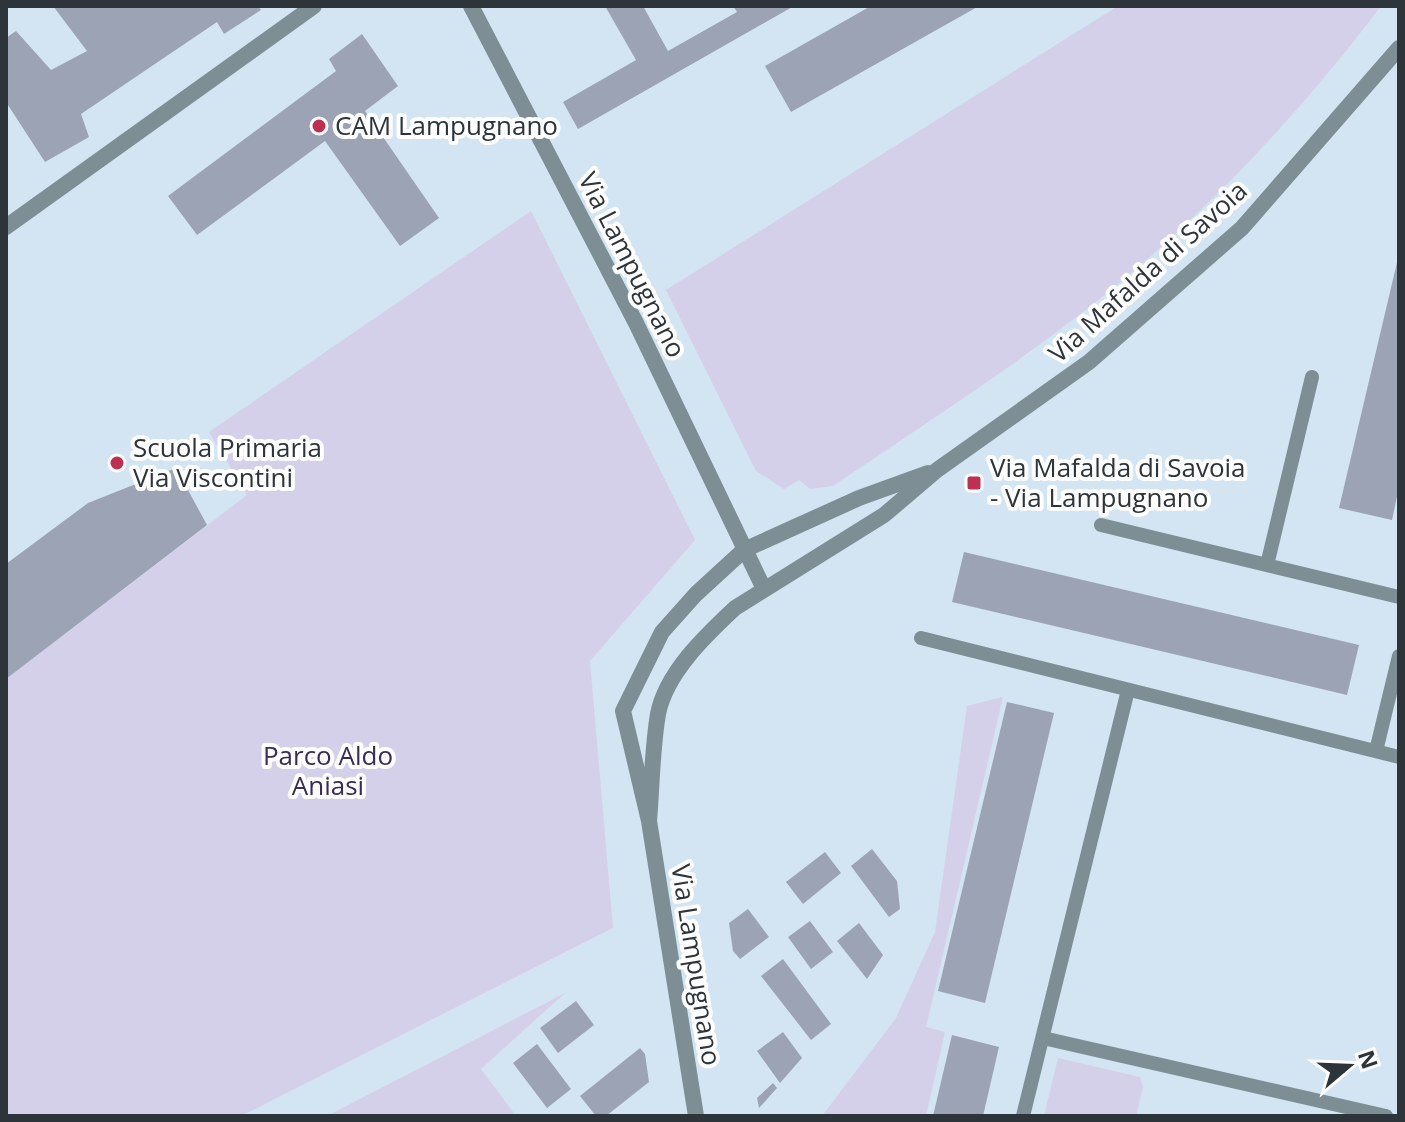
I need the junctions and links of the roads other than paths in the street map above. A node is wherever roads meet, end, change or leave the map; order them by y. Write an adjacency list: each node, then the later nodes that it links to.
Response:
1 (314, 6): 4 (street)
2 (471, 6): 8 (street, Via Lampugnano)
3 (1399, 48): 6 (street, Via Mafalda di Savoia)
4 (6, 227)
5 (1312, 377): 9 (lane)
6 (937, 470): 8 (street, Via Mafalda di Savoia); 10 (street, Via Mafalda di Savoia)
7 (1101, 525): 9 (lane)
8 (744, 550): 10 (street, Via Lampugnano); 17 (street, Via Lampugnano)
9 (1267, 565): 11 (lane)
10 (764, 589): 17 (street, Via Lampugnano)
11 (1399, 597)
12 (921, 638): 14 (lane)
13 (1399, 656): 15 (lane)
14 (1128, 690): 15 (lane); 18 (lane)
15 (1376, 751): 16 (lane)
16 (1399, 757)
17 (649, 821): 19 (street, Via Lampugnano)
18 (1043, 1038): 20 (lane); 21 (lane)
19 (696, 1116)
20 (1023, 1116)
21 (1386, 1116)

